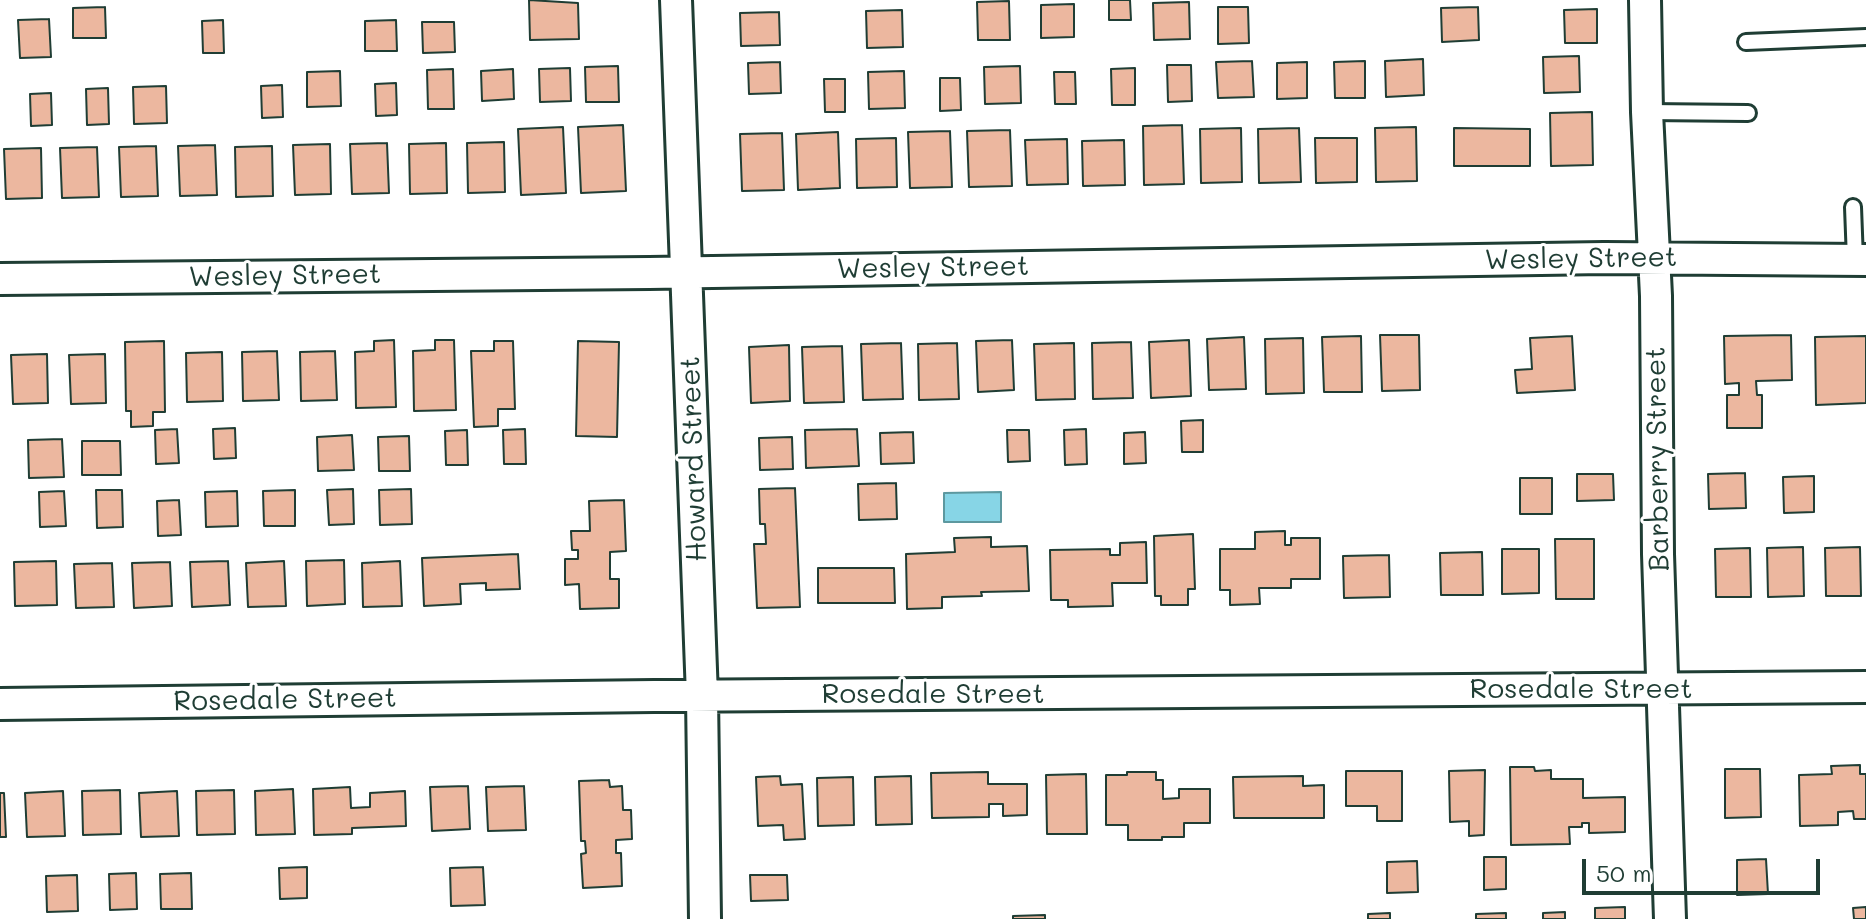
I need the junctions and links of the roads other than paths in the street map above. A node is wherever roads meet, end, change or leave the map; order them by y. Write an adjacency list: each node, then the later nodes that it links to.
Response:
1 (676, 0): 10 (street, Howard Street)
2 (1645, 0): 5 (street, Barberry Street)
3 (1866, 37): 4 (lane)
4 (1746, 42)
5 (1647, 112): 6 (lane); 8 (street, Barberry Street)
6 (1748, 113)
7 (1853, 207): 9 (lane)
8 (1654, 259): 9 (street, Wesley Street); 10 (street, Wesley Street); 13 (street, Barberry Street)
9 (1861, 260)
10 (687, 272): 11 (street, Wesley Street); 14 (street, Howard Street)
11 (0, 279)
12 (1866, 687): 13 (street, Rosedale Street)
13 (1664, 689): 14 (street, Rosedale Street); 17 (street, Barberry Street)
14 (702, 696): 15 (street, Rosedale Street); 16 (street, Howard Street)
15 (0, 704)
16 (705, 919)
17 (1670, 919)

